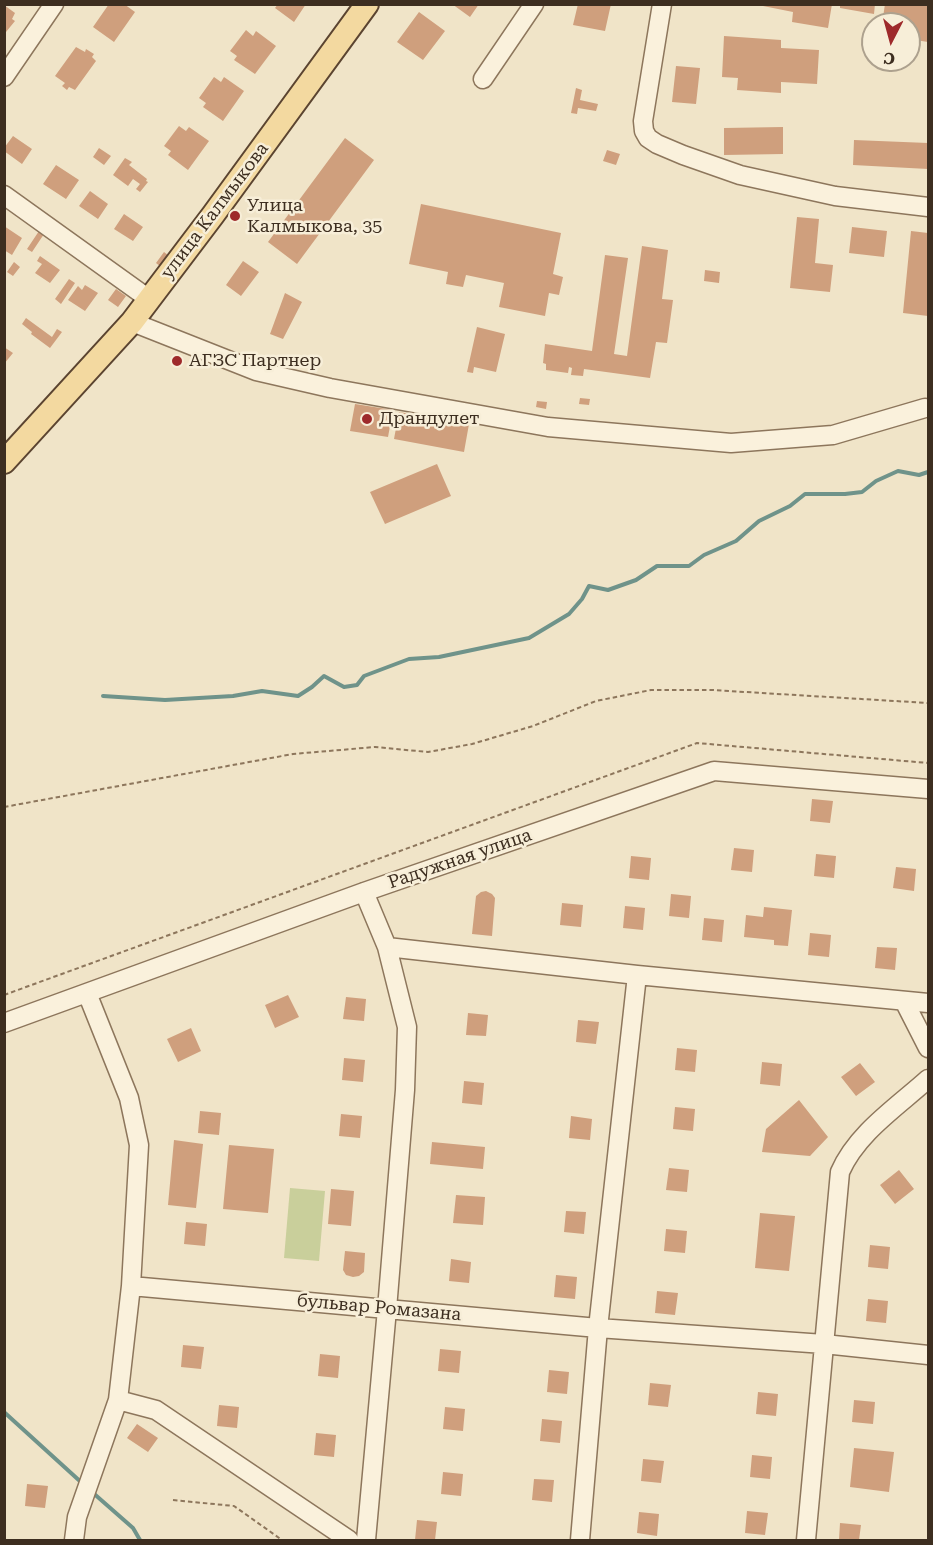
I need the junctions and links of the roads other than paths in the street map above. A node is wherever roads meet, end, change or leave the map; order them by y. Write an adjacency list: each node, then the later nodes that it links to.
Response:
1 (54, 4): 5 (street)
2 (367, 4): 9 (main road, улица Калмыкова)
3 (534, 4): 6 (street)
4 (662, 4): 8 (street)
5 (4, 77)
6 (483, 80)
7 (4, 195): 9 (street)
8 (928, 207)
9 (149, 299): 10 (main road, улица Калмыкова)
10 (132, 322): 11 (street); 12 (main road, улица Калмыкова)
11 (925, 408)
12 (4, 462)
13 (928, 789): 14 (street, Радужная улица)
14 (364, 891): 15 (street); 17 (street, Радужная улица)
15 (387, 948): 16 (street); 24 (street)
16 (637, 975): 18 (street); 25 (street)
17 (87, 993): 20 (street, Радужная улица); 23 (street)
18 (904, 1000): 19 (street); 21 (street)
19 (928, 1003)
20 (4, 1023)
21 (928, 1048)
22 (928, 1079): 26 (street)
23 (131, 1286): 24 (street, бульвар Ромазана); 28 (street)
24 (387, 1309): 25 (street, бульвар Ромазана); 31 (street)
25 (598, 1328): 26 (street, бульвар Ромазана); 32 (street)
26 (824, 1344): 27 (street, бульвар Ромазана); 33 (street)
27 (928, 1355)
28 (118, 1400): 29 (street); 30 (street)
29 (74, 1540)
30 (349, 1540)
31 (366, 1540)
32 (580, 1540)
33 (806, 1540)

